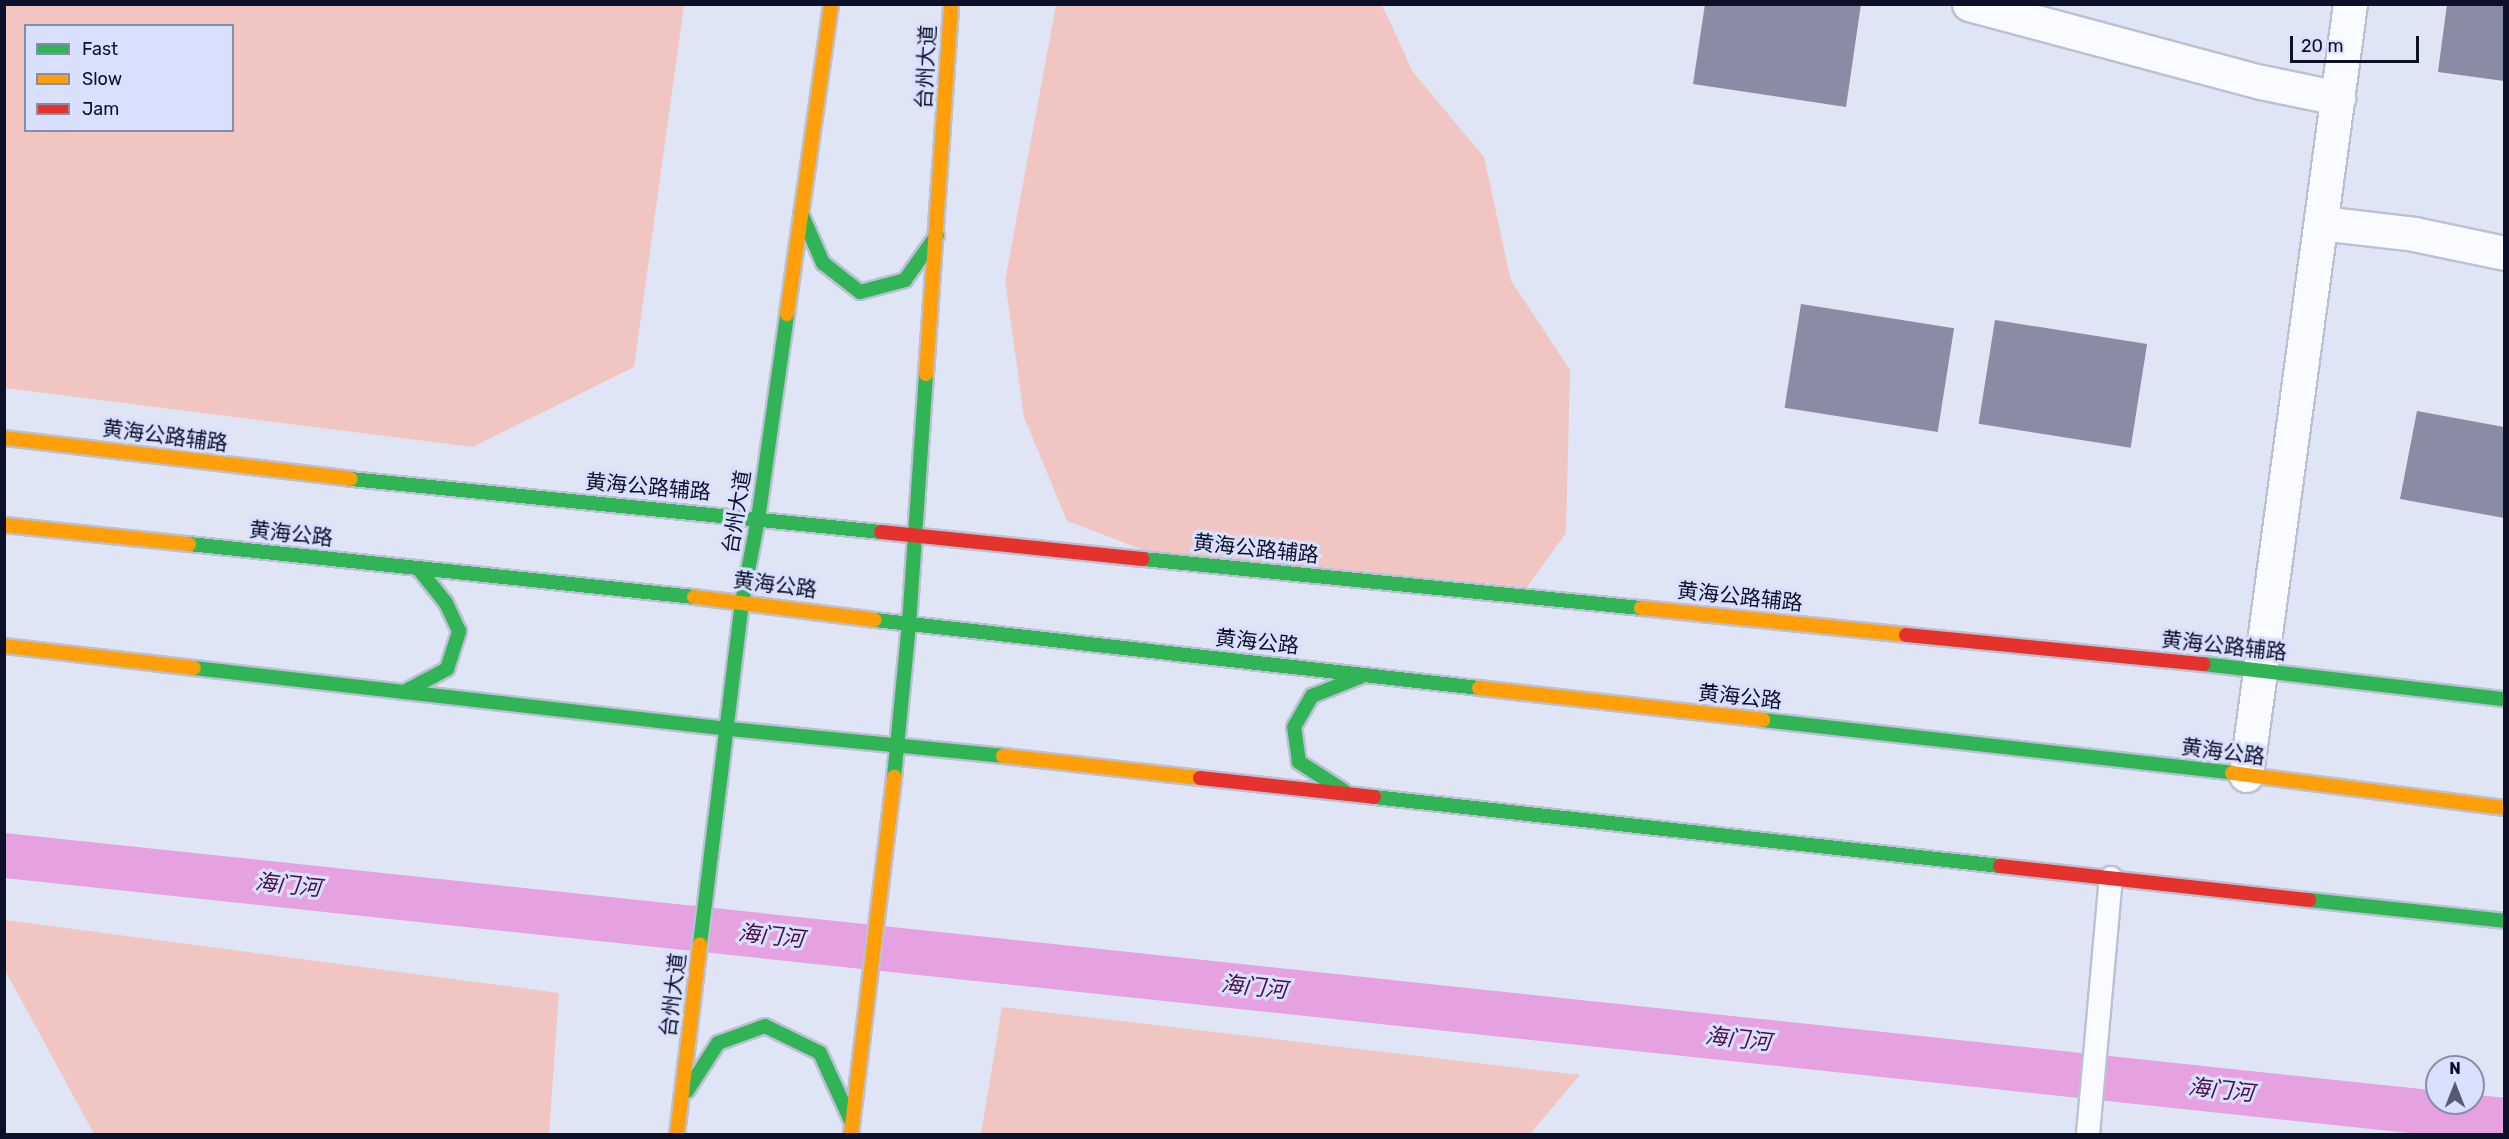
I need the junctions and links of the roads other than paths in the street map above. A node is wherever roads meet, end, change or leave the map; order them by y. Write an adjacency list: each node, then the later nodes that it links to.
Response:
1 (816, 4): 8 (main road)
2 (831, 4): 8 (main road, 台州大道)
3 (951, 4): 9 (main road, 台州大道)
4 (965, 4): 9 (main road)
5 (1969, 4): 7 (street)
6 (2350, 4): 7 (street)
7 (2338, 98): 11 (street)
8 (815, 107): 10 (main road, 台州大道)
9 (944, 129): 12 (main road, 台州大道)
10 (801, 213): 12 (main road); 15 (main road, 台州大道)
11 (2321, 223): 13 (street); 22 (street)
12 (937, 235): 17 (main road, 台州大道)
13 (2505, 253)
14 (4, 438): 15 (main road, 黄海公路辅路)
15 (758, 519): 17 (main road, 黄海公路辅路); 19 (main road, 台州大道)
16 (4, 525): 18 (main road, 黄海公路)
17 (916, 537): 20 (main road, 台州大道); 22 (main road, 黄海公路辅路)
18 (418, 568): 19 (main road, 黄海公路); 24 (main road)
19 (742, 602): 20 (main road, 黄海公路); 26 (main road, 台州大道)
20 (909, 624): 23 (main road, 黄海公路); 27 (main road, 台州大道)
21 (4, 646): 24 (main road)
22 (2260, 670): 25 (main road, 黄海公路辅路); 28 (street)
23 (1365, 676): 28 (main road, 黄海公路); 29 (main road)
24 (404, 692): 26 (main road)
25 (2505, 699)
26 (729, 729): 27 (main road); 33 (main road, 台州大道)
27 (898, 745): 29 (main road); 35 (main road, 台州大道)
28 (2246, 775): 30 (main road, 黄海公路)
29 (1350, 795): 31 (main road)
30 (2505, 808)
31 (2111, 878): 32 (main road); 34 (lane)
32 (2505, 921)
33 (681, 1099): 35 (main road); 36 (main road, 台州大道)
34 (2089, 1128)
35 (852, 1129)
36 (676, 1134)

